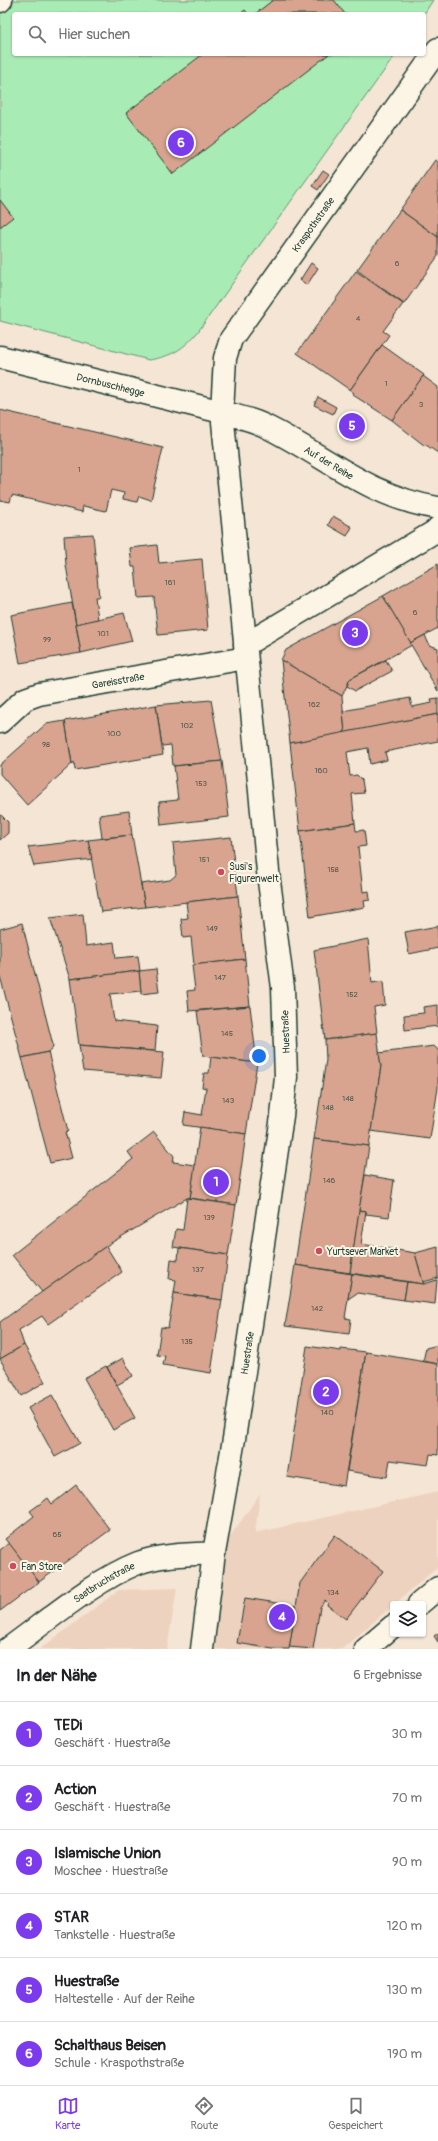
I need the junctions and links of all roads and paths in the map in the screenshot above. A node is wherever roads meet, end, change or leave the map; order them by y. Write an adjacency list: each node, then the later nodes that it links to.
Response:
1 (438, 49): 3 (main road, Kraspothstraße)
2 (0, 357): 3 (main road, Dornbuschhegge)
3 (222, 412): 4 (main road, Auf der Reihe); 6 (main road, Huestraße)
4 (438, 508)
5 (438, 528): 6 (main road)
6 (245, 652): 7 (main road, Gareisstraße); 8 (main road, Huestraße)
7 (0, 722)
8 (214, 1553): 12 (main road, Saatbruchstraße); 13 (main road, Huestraße)
9 (438, 1588): 10 (main road)
10 (423, 1601)
11 (390, 1629): 14 (main road)
12 (8, 1649)
13 (202, 1649)
14 (366, 1649)

